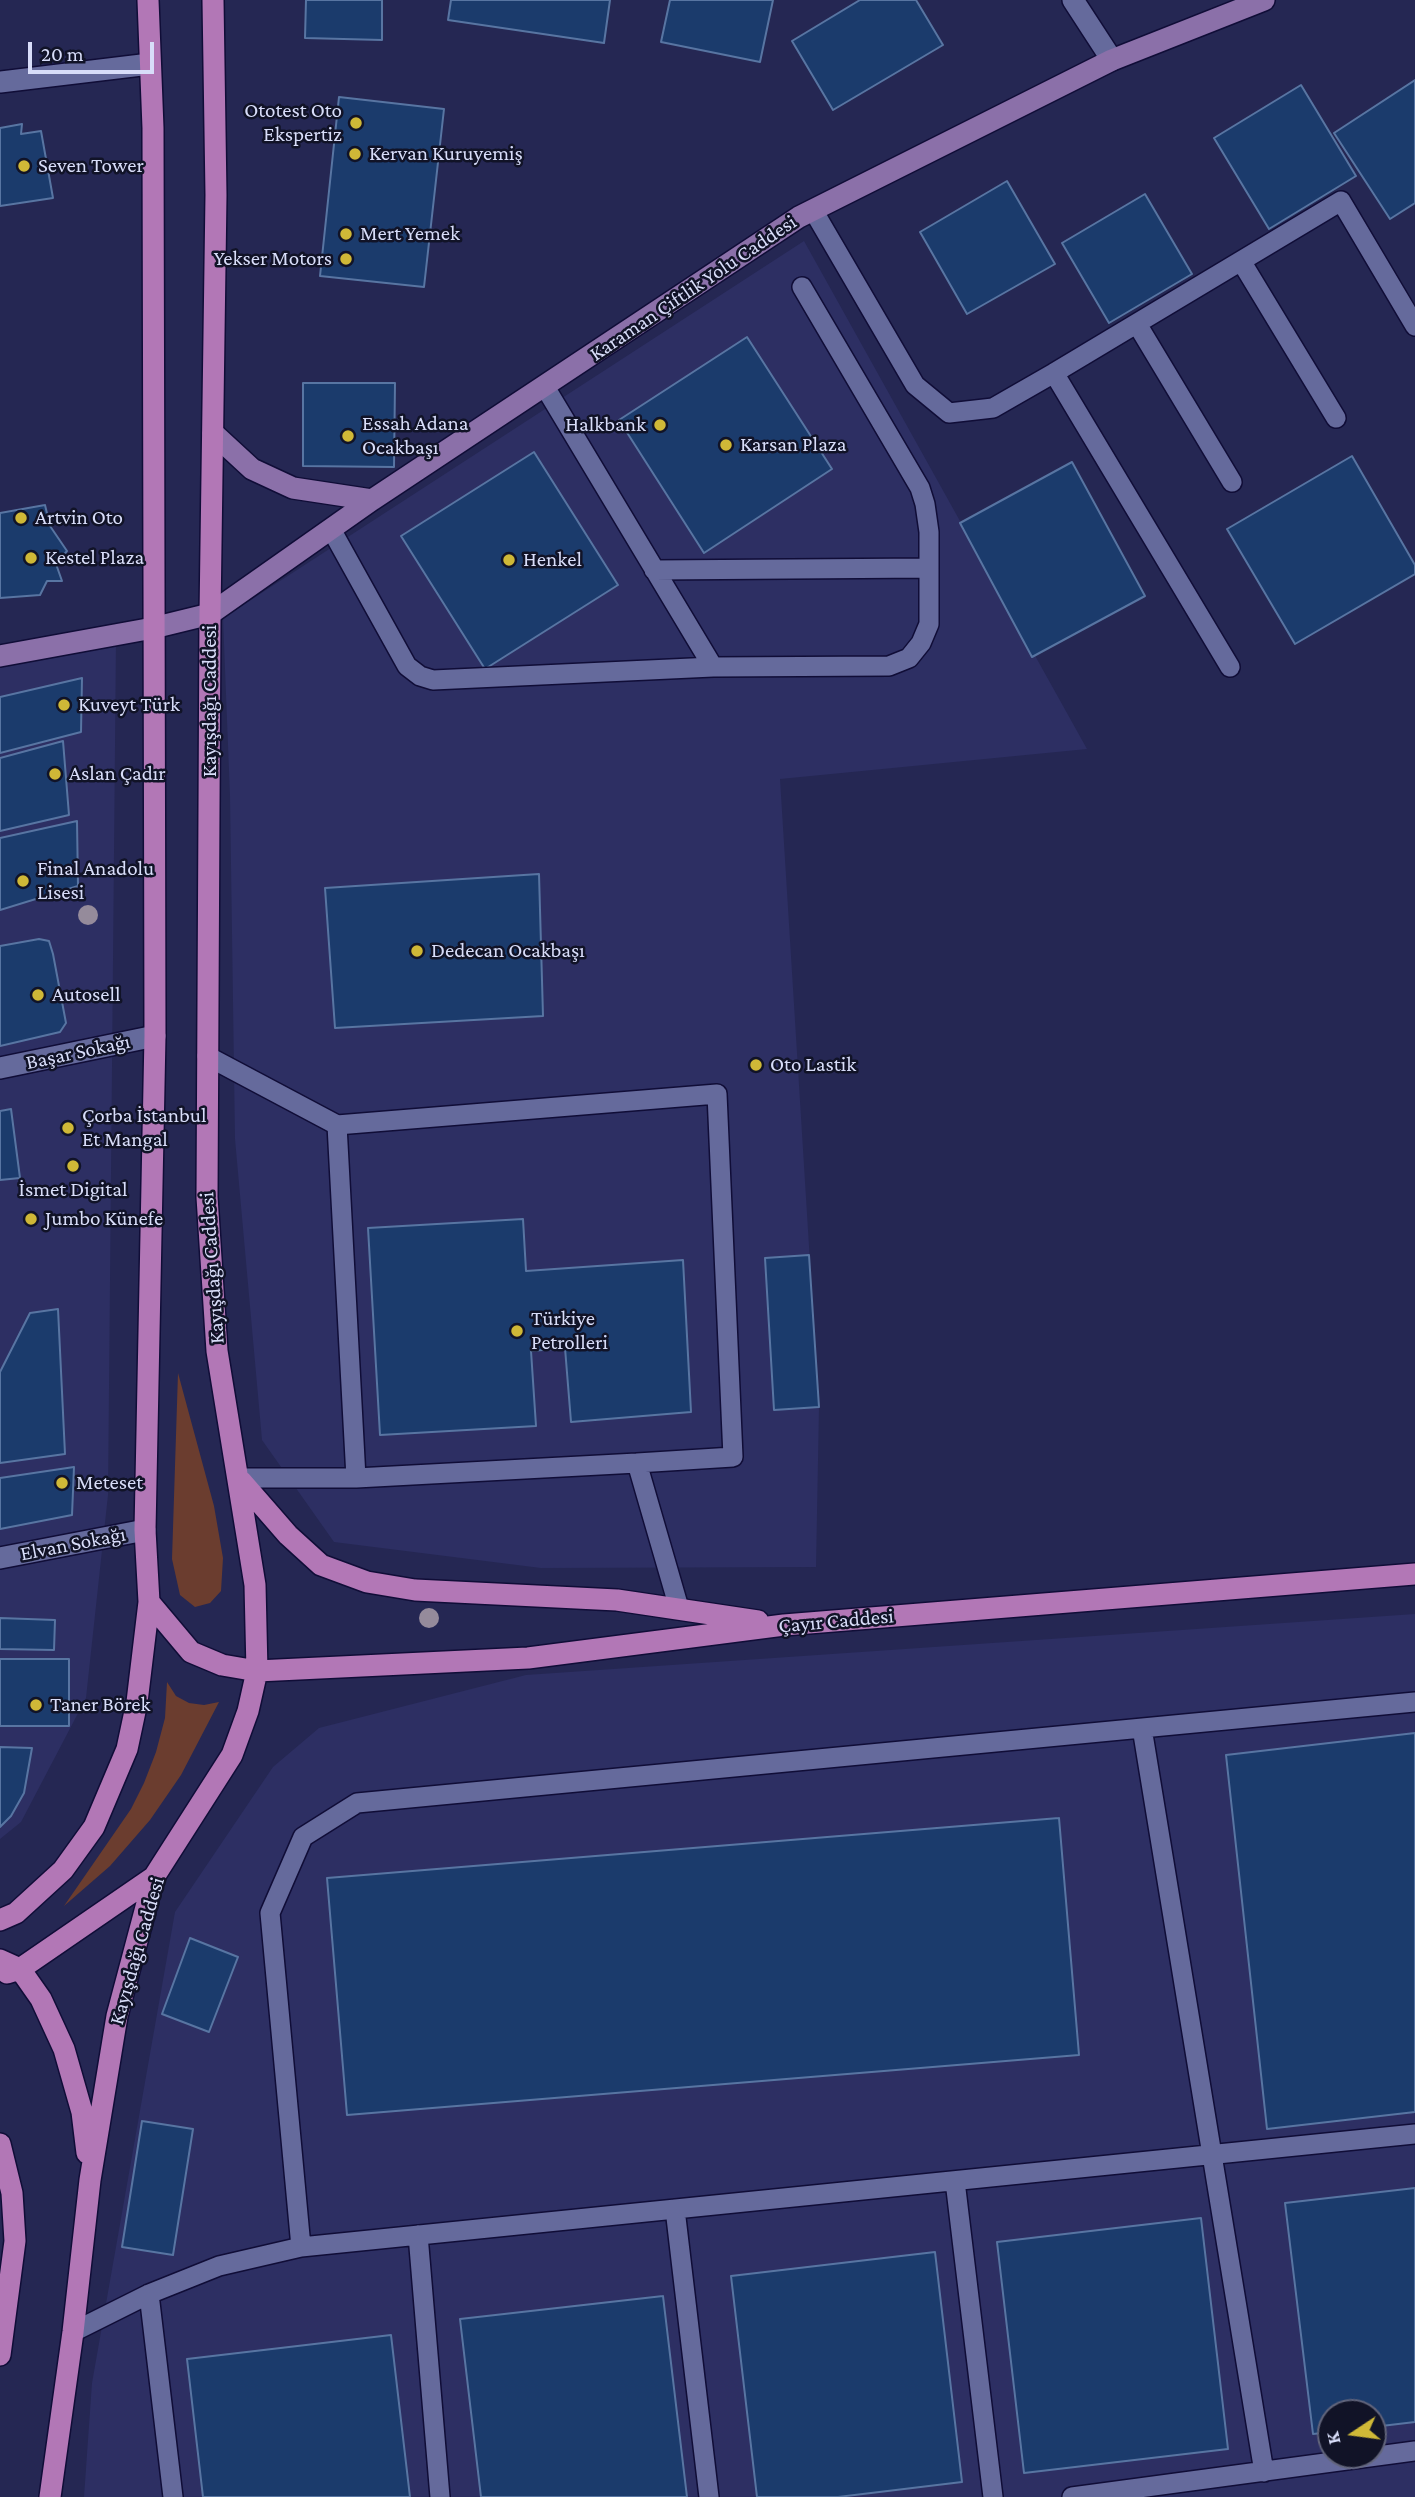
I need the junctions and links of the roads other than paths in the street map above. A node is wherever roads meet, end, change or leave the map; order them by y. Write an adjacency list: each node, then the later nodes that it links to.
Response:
1 (148, 0): 6 (main road)
2 (213, 0): 16 (main road, Kayışdağı Caddesi)
3 (1073, 0): 5 (street)
4 (1264, 0): 5 (street, Karaman Çiftlik Yolu Caddesi)
5 (1112, 60): 8 (street, Karaman Çiftlik Yolu Caddesi)
6 (150, 64): 7 (street); 23 (main road)
7 (0, 82)
8 (813, 209): 13 (lane); 14 (street, Karaman Çiftlik Yolu Caddesi)
9 (1241, 261): 11 (lane); 12 (lane); 15 (lane)
10 (802, 286): 20 (lane)
11 (1137, 324): 13 (lane); 17 (lane)
12 (1415, 326)
13 (1054, 373): 26 (lane)
14 (545, 387): 18 (street, Karaman Çiftlik Yolu Caddesi); 21 (lane)
15 (1336, 418)
16 (213, 433): 18 (street); 22 (main road, Kayışdağı Caddesi)
17 (1232, 482)
18 (372, 500): 19 (street, Karaman Çiftlik Yolu Caddesi)
19 (331, 529): 22 (street, Karaman Çiftlik Yolu Caddesi); 25 (lane)
20 (929, 568): 21 (lane); 25 (lane)
21 (654, 570): 25 (lane)
22 (210, 614): 23 (street, Karaman Çiftlik Yolu Caddesi); 28 (main road, Kayışdağı Caddesi)
23 (153, 628): 24 (street, Karaman Çiftlik Yolu Caddesi); 27 (main road)
24 (0, 656)
25 (713, 667)
26 (1230, 667)
27 (155, 1035): 29 (street, Başar Sokağı); 34 (main road)
28 (208, 1056): 30 (lane); 32 (main road, Kayışdağı Caddesi)
29 (0, 1068)
30 (337, 1125): 31 (lane); 33 (lane)
31 (637, 1463): 33 (lane); 38 (lane)
32 (239, 1478): 33 (lane); 38 (main road); 40 (main road, Kayışdağı Caddesi)
33 (356, 1478)
34 (145, 1530): 35 (street, Elvan Sokağı); 37 (main road)
35 (0, 1558)
36 (1415, 1574): 39 (main road, Çayır Caddesi)
37 (149, 1602): 40 (main road, Çayır Caddesi); 44 (main road)
38 (679, 1608): 39 (main road)
39 (784, 1625): 40 (main road, Çayır Caddesi)
40 (257, 1671): 43 (main road, Kayışdağı Caddesi)
41 (1415, 1702): 42 (lane)
42 (1142, 1728): 49 (lane); 54 (lane)
43 (154, 1877): 46 (main road); 50 (main road, Kayışdağı Caddesi)
44 (0, 1920)
45 (0, 1960): 46 (main road)
46 (10, 1972): 50 (main road)
47 (1415, 2134): 49 (lane)
48 (0, 2144): 57 (main road)
49 (1212, 2154): 51 (lane); 59 (lane)
50 (90, 2180): 56 (main road, Kayışdağı Caddesi)
51 (955, 2181): 52 (lane); 64 (lane)
52 (675, 2209): 53 (lane); 63 (lane)
53 (418, 2235): 54 (lane); 62 (lane)
54 (301, 2247): 55 (lane)
55 (149, 2294): 56 (lane); 61 (lane)
56 (73, 2332): 60 (main road, Kayışdağı Caddesi)
57 (0, 2355)
58 (1415, 2451): 59 (lane)
59 (1264, 2472): 65 (lane)
60 (50, 2497)
61 (173, 2497)
62 (440, 2497)
63 (709, 2497)
64 (993, 2497)
65 (1072, 2497)

